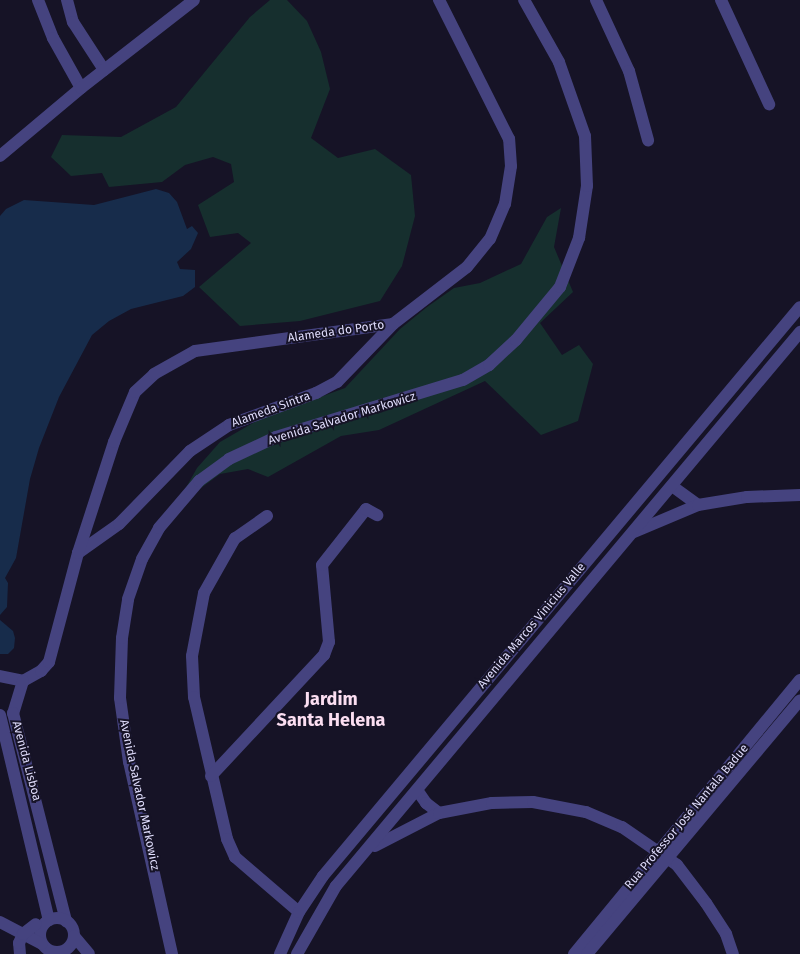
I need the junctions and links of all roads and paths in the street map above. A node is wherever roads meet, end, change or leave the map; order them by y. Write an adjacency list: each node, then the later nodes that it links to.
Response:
1 (38, 0): 9 (street)
2 (68, 0): 8 (street)
3 (194, 0): 8 (street)
4 (438, 0): 14 (street, Alameda do Porto)
5 (524, 0): 47 (street, Avenida Salvador Markowicz)
6 (596, 0): 11 (street)
7 (721, 0): 10 (street)
8 (104, 70): 9 (street)
9 (81, 88): 12 (street)
10 (769, 104)
11 (648, 140)
12 (0, 156)
13 (800, 307): 35 (street, Avenida Marcos Vinicius Valle)
14 (393, 324): 22 (street, Alameda Sintra); 22 (street, Alameda do Porto)
15 (800, 332): 16 (street, Avenida Marcos Vinicius Valle)
16 (672, 486): 18 (street); 21 (street, Avenida Marcos Vinicius Valle)
17 (800, 496): 18 (street)
18 (698, 505): 21 (street)
19 (377, 515): 28 (street)
20 (267, 516): 28 (street)
21 (631, 533): 29 (street, Avenida Marcos Vinicius Valle)
22 (78, 553): 25 (street, Alameda do Porto)
23 (0, 676): 25 (street)
24 (800, 680): 34 (street, Rua Professor José Nantala Badue)
25 (23, 681): 30 (street, Avenida Lisboa)
26 (800, 700): 34 (street, Rua Professor José Nantala Badue)
27 (0, 715): 32 (street, Avenida Lisboa)
28 (211, 776): 37 (street)
29 (417, 790): 31 (street); 33 (street, Avenida Marcos Vinicius Valle)
30 (39, 812): 32 (street, Avenida Lisboa); 38 (street, Avenida Lisboa)
31 (439, 813): 33 (street); 34 (street)
32 (24, 814): 39 (street, Avenida Lisboa)
33 (368, 850): 36 (street, Avenida Marcos Vinicius Valle)
34 (663, 854): 50 (street, Rua Professor José Nantala Badue); 51 (street, Rua Professor José Nantala Badue); 52 (street)
35 (322, 876): 36 (street); 37 (street, Avenida Marcos Vinicius Valle)
36 (336, 886): 49 (street, Avenida Marcos Vinicius Valle)
37 (300, 912): 48 (street, Avenida Marcos Vinicius Valle)
38 (66, 921): 39 (street); 42 (street)
39 (43, 923): 40 (street); 41 (street); 43 (street)
40 (5, 925): 41 (street)
41 (23, 934): 43 (street); 45 (street)
42 (74, 936): 44 (street); 46 (street)
43 (42, 944): 44 (street)
44 (62, 953)
45 (20, 954)
46 (89, 954)
47 (172, 954)
48 (280, 954)
49 (297, 954)
50 (574, 954)
51 (587, 954)
52 (733, 954)

